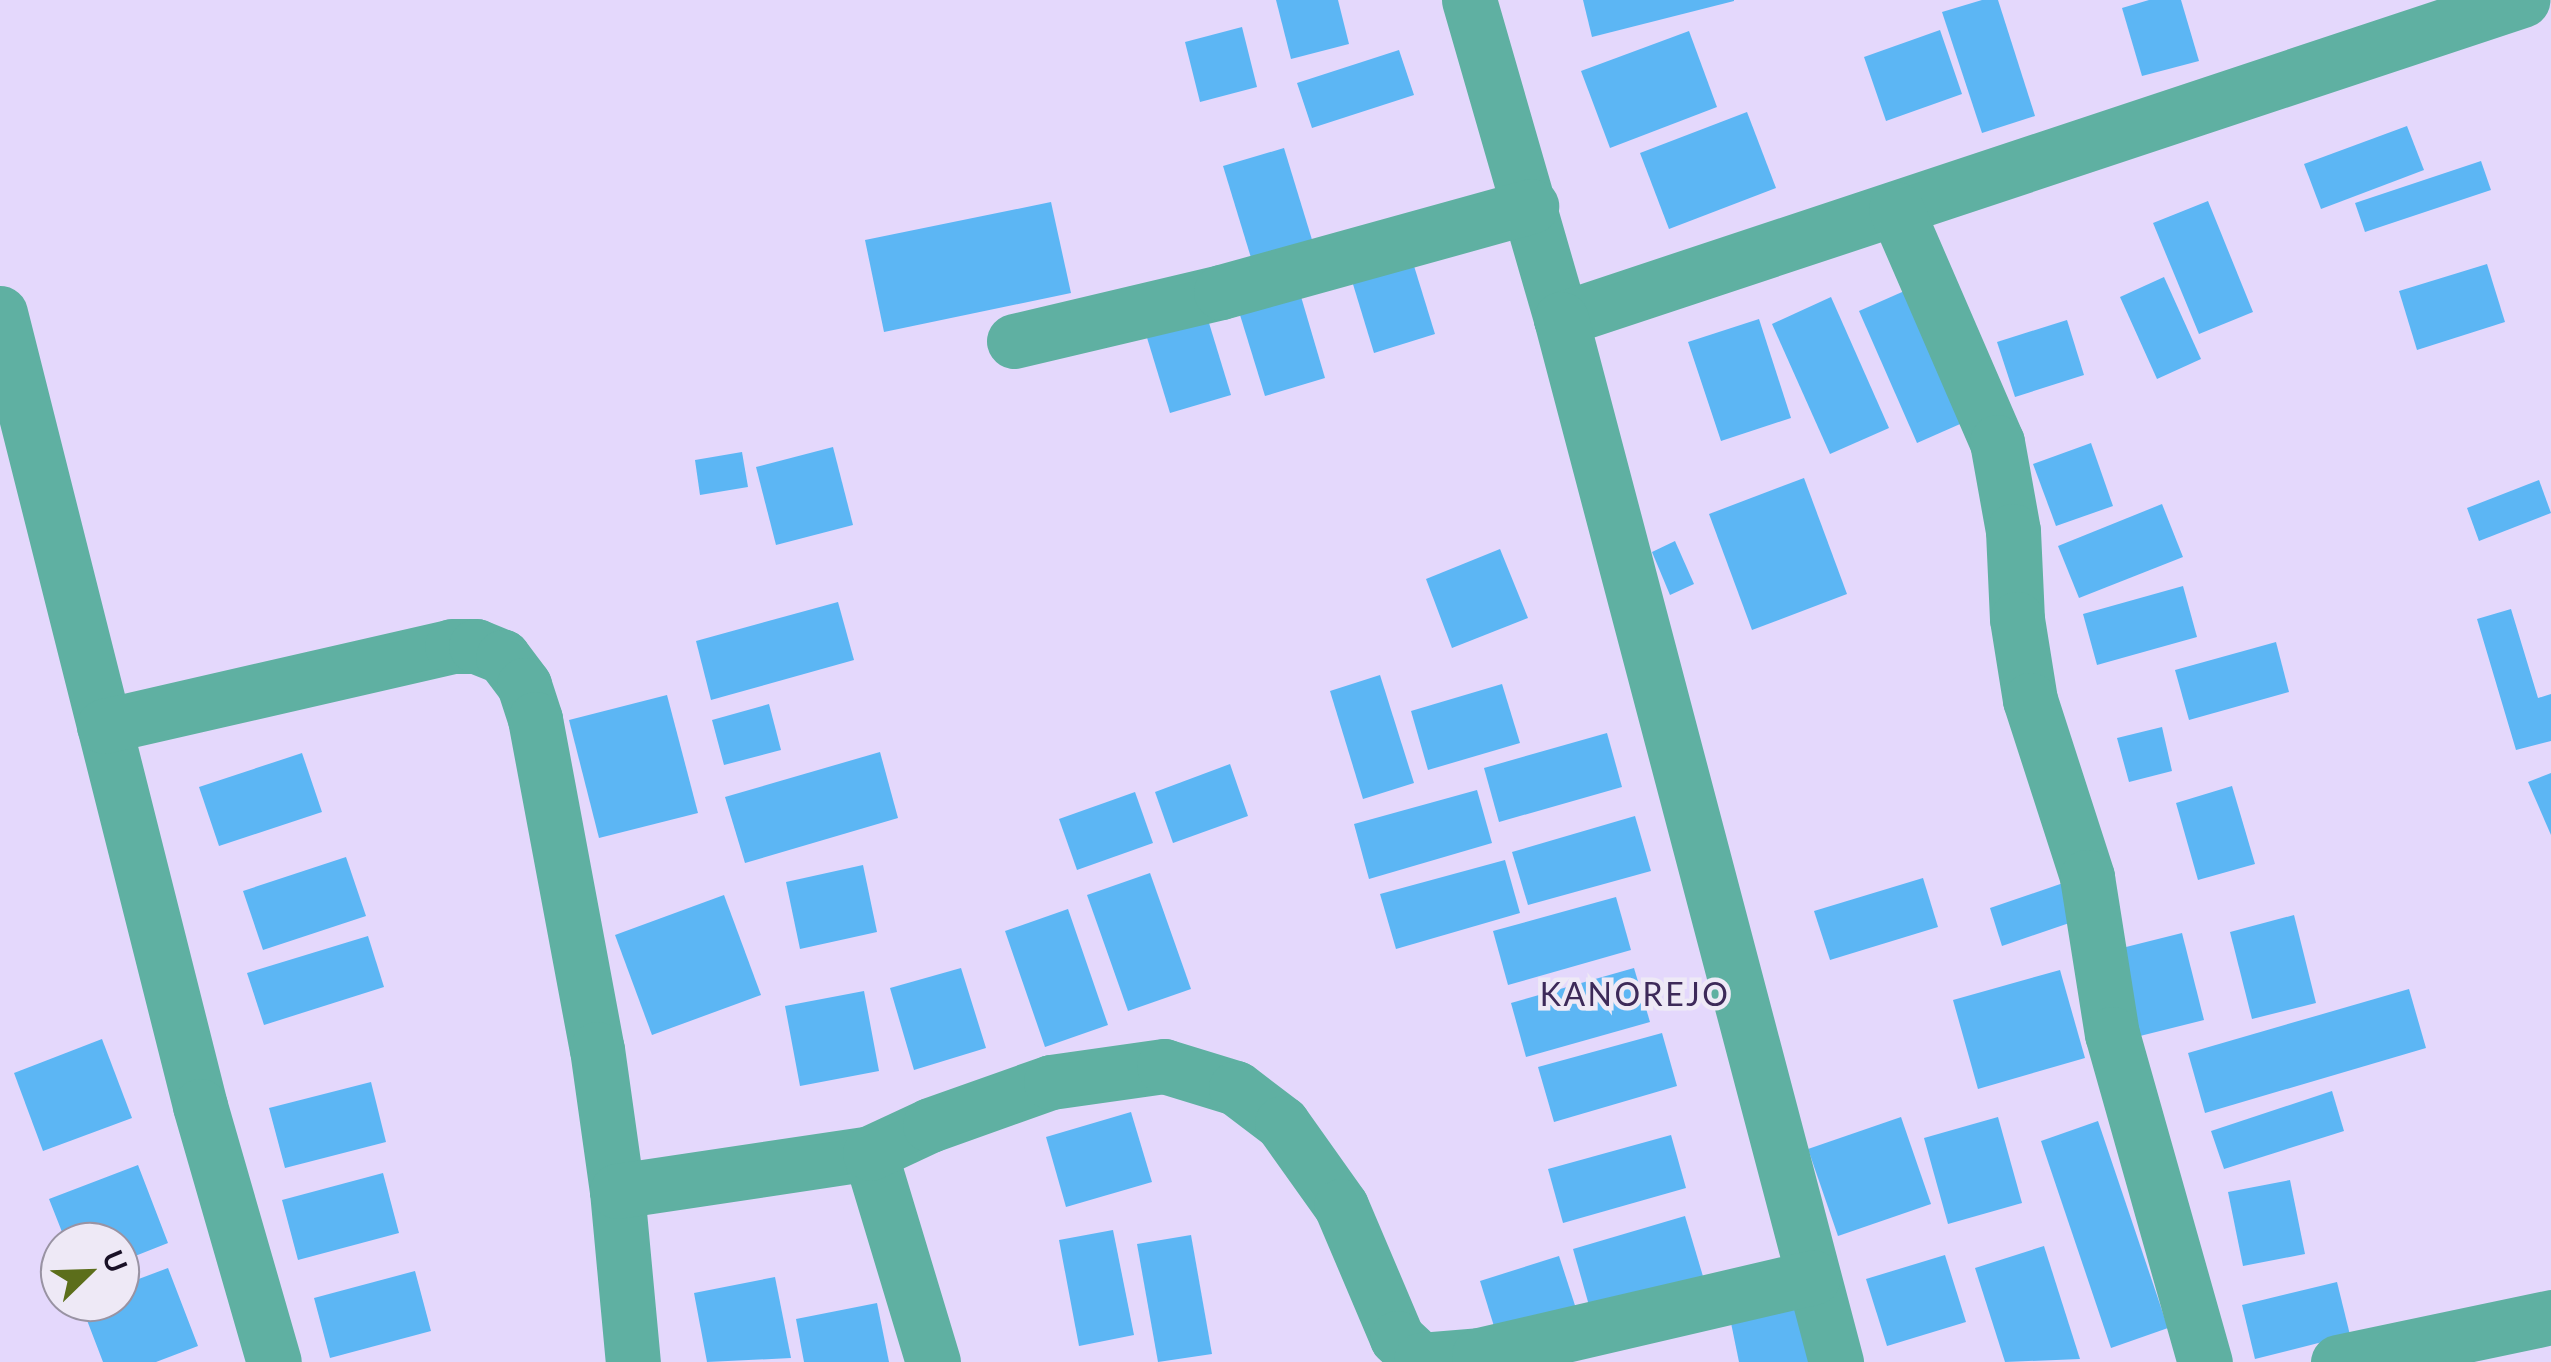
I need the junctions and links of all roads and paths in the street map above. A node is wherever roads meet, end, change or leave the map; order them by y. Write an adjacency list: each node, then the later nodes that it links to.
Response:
1 (1470, 0): 3 (street)
2 (2522, 0): 4 (street)
3 (1531, 206): 6 (street); 7 (street)
4 (1896, 209): 6 (street); 18 (street)
5 (0, 313): 8 (street)
6 (1561, 319): 11 (street)
7 (1014, 341)
8 (104, 726): 10 (street); 14 (street)
9 (870, 1153): 10 (street); 11 (street); 16 (street)
10 (617, 1192): 15 (street)
11 (1813, 1277): 17 (street)
12 (2551, 1317): 13 (street)
13 (2448, 1351): 19 (street)
14 (274, 1362)
15 (633, 1362)
16 (934, 1362)
17 (1836, 1362)
18 (2205, 1362)
19 (2338, 1362)

